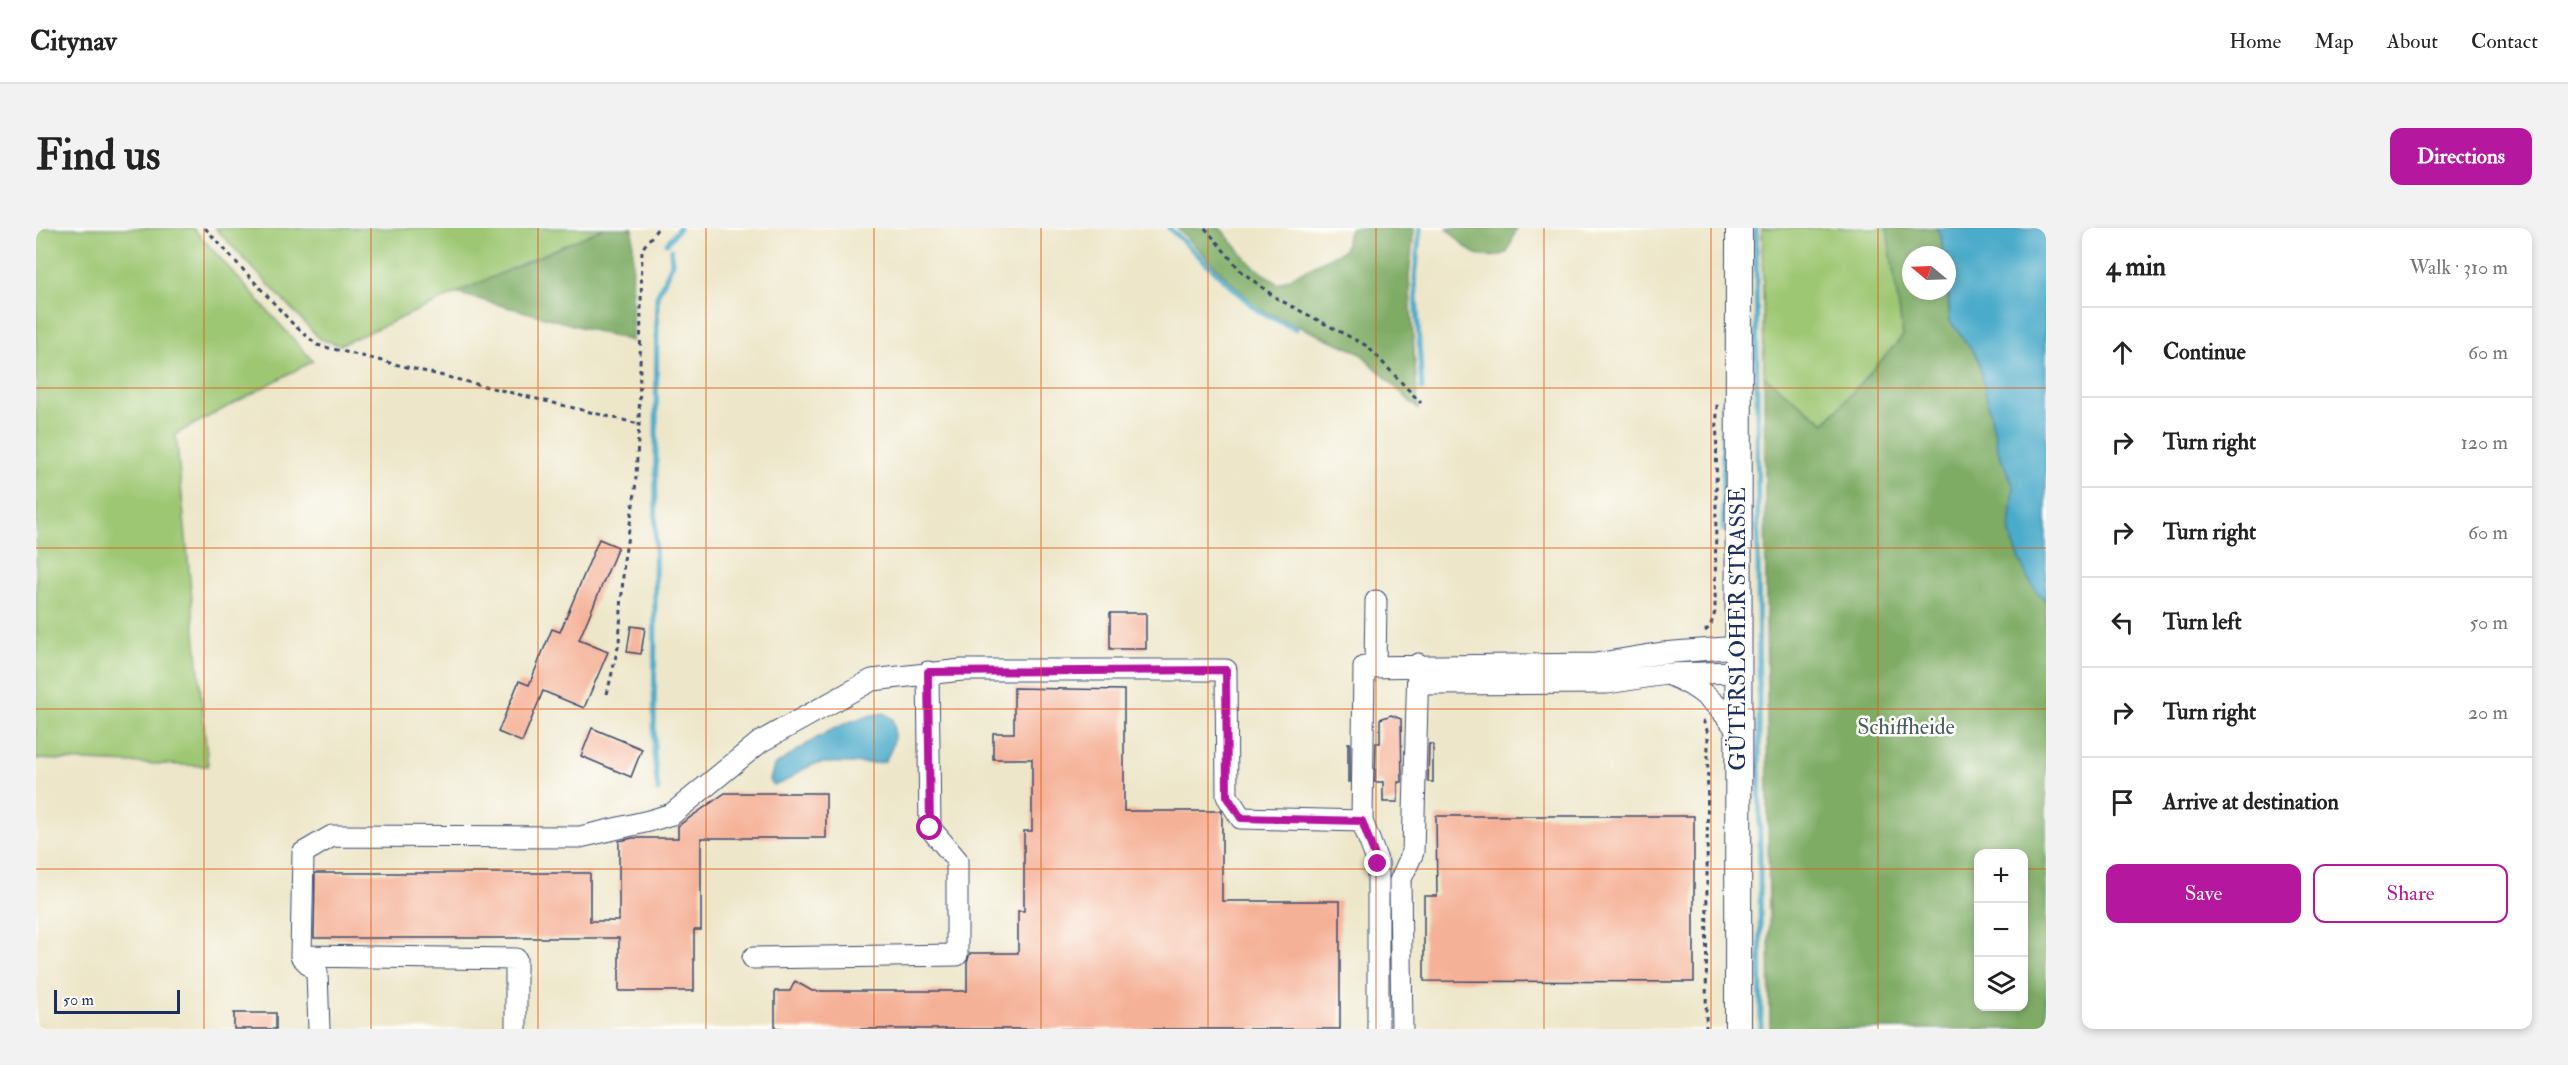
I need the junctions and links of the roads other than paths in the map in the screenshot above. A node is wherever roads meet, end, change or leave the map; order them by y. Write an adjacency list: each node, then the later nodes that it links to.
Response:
1 (1739, 228): 3 (main road, GÜTERSLOHER STRASSE)
2 (1376, 601): 4 (lane)
3 (1738, 660): 6 (lane); 7 (lane); 8 (main road, GÜTERSLOHER STRASSE)
4 (1369, 667): 6 (lane); 9 (lane)
5 (928, 672): 9 (lane); 10 (lane); 11 (lane)
6 (1418, 674): 7 (lane); 15 (lane)
7 (1666, 674): 8 (lane)
8 (1737, 730): 16 (main road, GÜTERSLOHER STRASSE)
9 (1362, 821): 14 (lane)
10 (301, 956): 12 (lane); 13 (lane)
11 (753, 958)
12 (319, 1029)
13 (516, 1029)
14 (1378, 1029)
15 (1401, 1029)
16 (1738, 1029)

